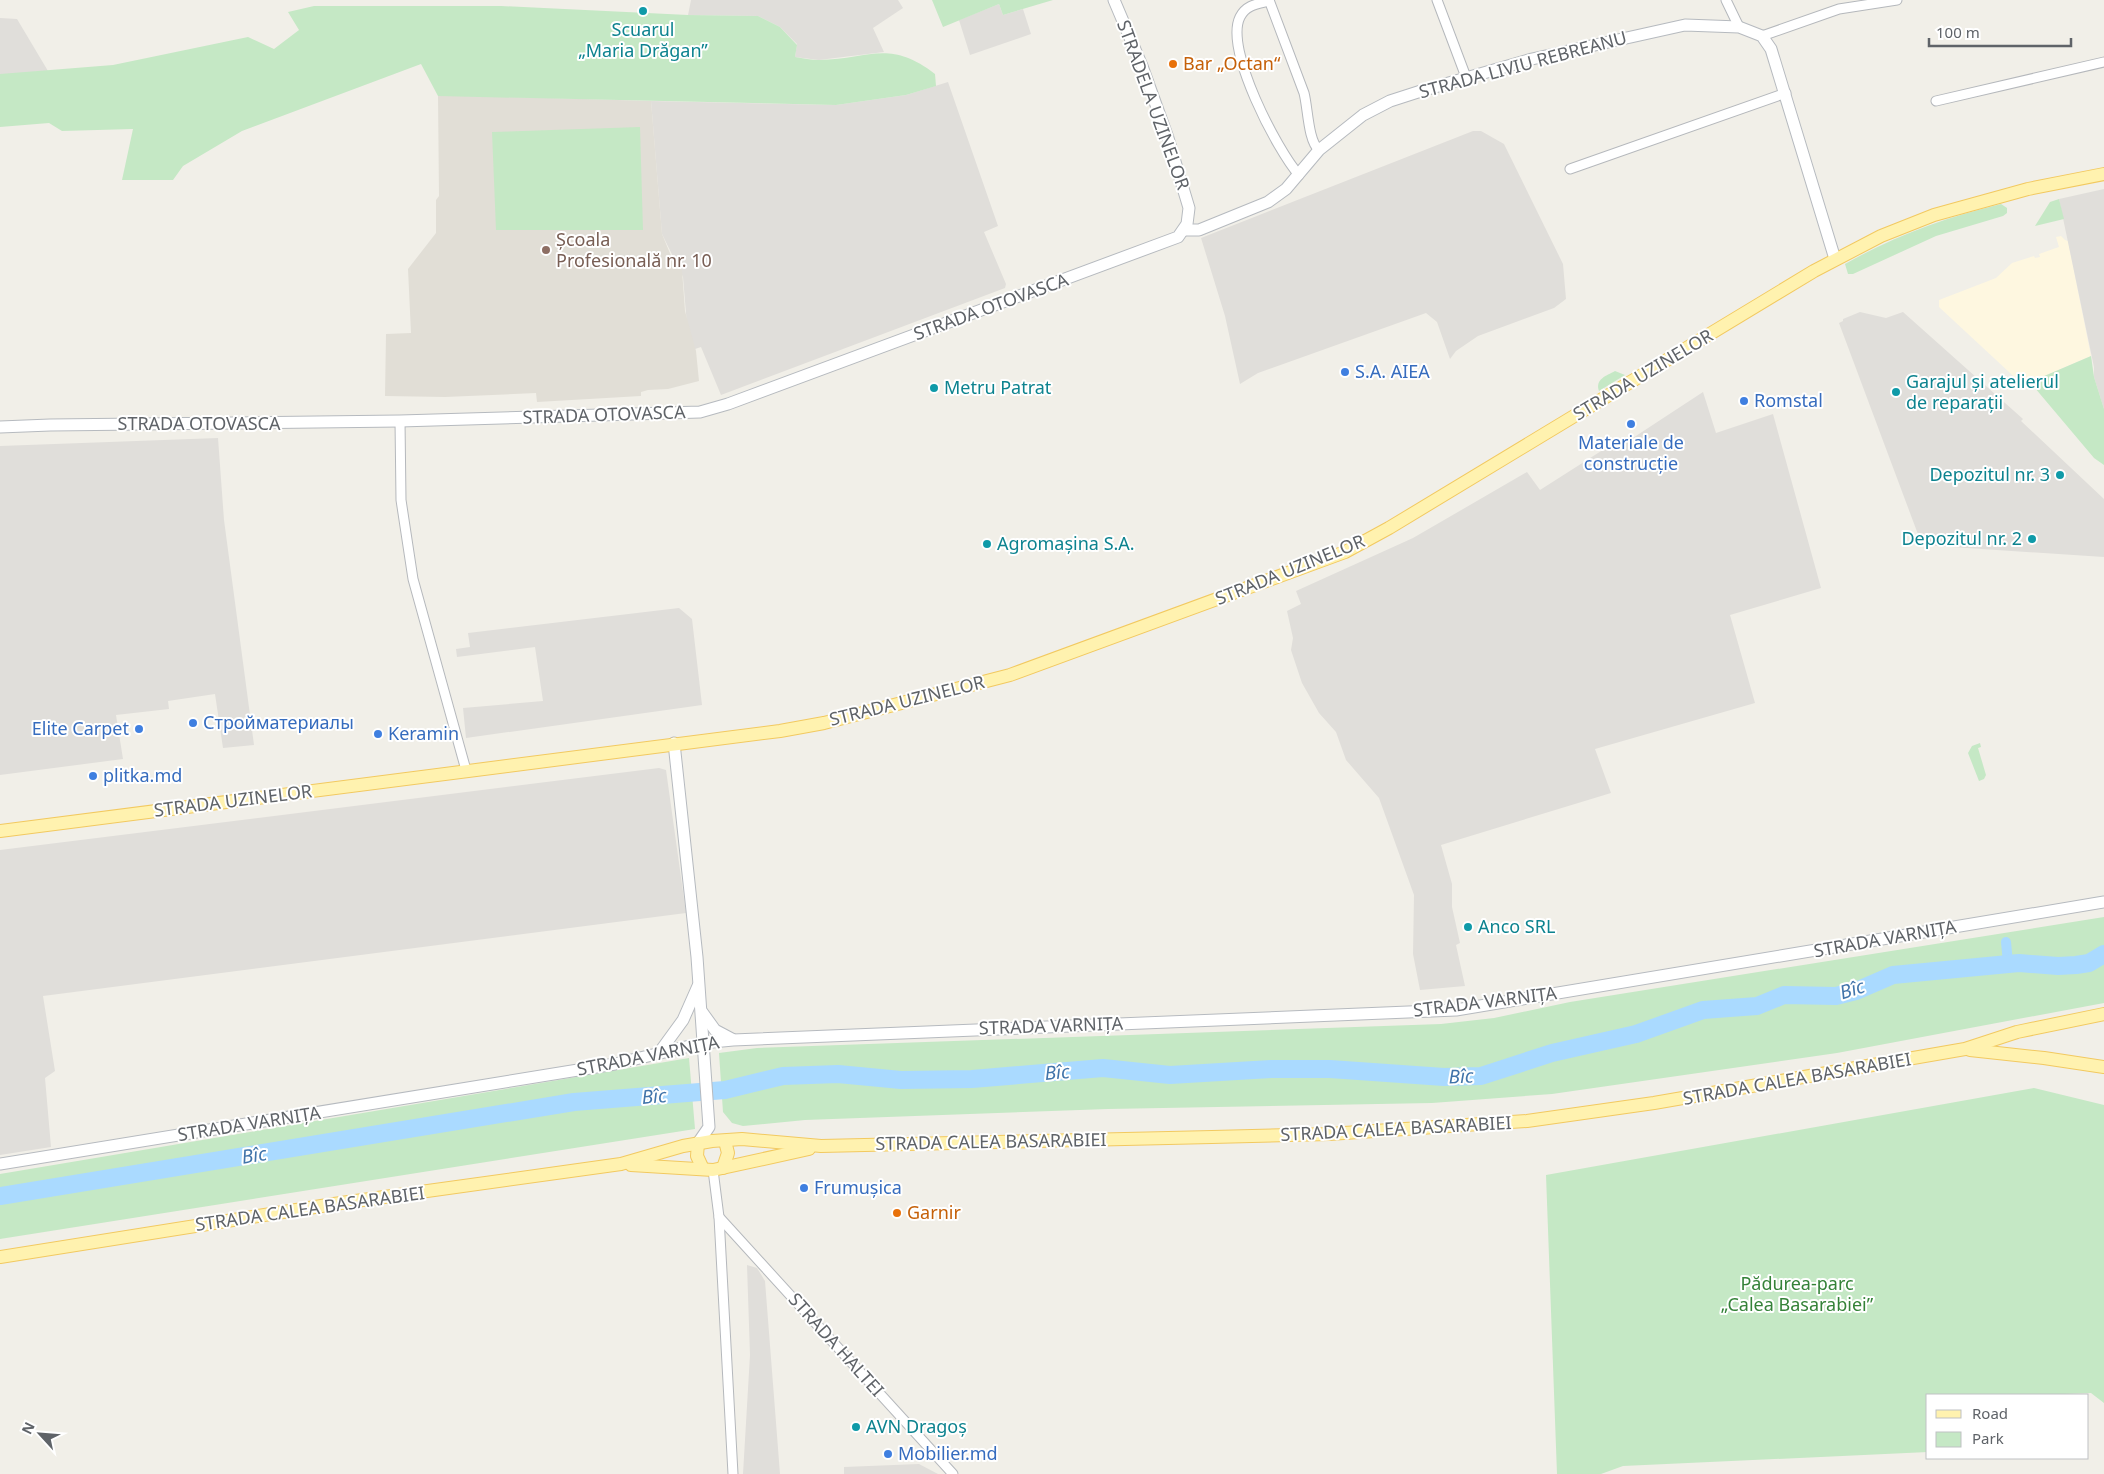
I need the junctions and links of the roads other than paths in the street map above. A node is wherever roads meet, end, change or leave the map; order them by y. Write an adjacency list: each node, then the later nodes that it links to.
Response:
1 (1114, 0): 17 (street, STRADELA UZINELOR)
2 (1437, 0): 10 (street)
3 (1726, 0): 7 (street)
4 (1897, 0): 6 (street)
5 (1269, 1): 13 (street); 16 (street)
6 (1876, 2): 8 (street)
7 (1739, 27): 8 (street, STRADA LIVIU REBREANU); 10 (street, STRADA LIVIU REBREANU)
8 (1762, 36): 11 (street)
9 (2104, 62): 12 (street)
10 (1466, 77): 13 (street, STRADA LIVIU REBREANU)
11 (1786, 93): 14 (street); 18 (street)
12 (1936, 101)
13 (1319, 150): 16 (street, STRADA LIVIU REBREANU)
14 (1570, 168)
15 (2104, 174): 18 (main road, STRADA UZINELOR)
16 (1299, 175): 17 (street, STRADA LIVIU REBREANU)
17 (1181, 233): 19 (street, STRADA OTOVASCA)
18 (1835, 259): 21 (main road, STRADA UZINELOR)
19 (400, 421): 20 (street, STRADA OTOVASCA); 22 (street)
20 (0, 427)
21 (674, 744): 22 (main road, STRADA UZINELOR); 25 (street)
22 (466, 770): 23 (main road, STRADA UZINELOR)
23 (0, 831)
24 (2104, 902): 28 (street, STRADA VARNIȚA)
25 (699, 985): 26 (street); 31 (street)
26 (701, 1010): 28 (street); 29 (street)
27 (2104, 1014): 30 (main road, STRADA CALEA BASARABIEI)
28 (734, 1040): 29 (street, STRADA VARNIȚA)
29 (702, 1043): 31 (street, STRADA VARNIȚA); 33 (street)
30 (1965, 1049): 32 (main road, STRADA CALEA BASARABIEI); 36 (main road, STRADA CALEA BASARABIEI)
31 (659, 1053): 37 (street, STRADA VARNIȚA)
32 (2104, 1067)
33 (709, 1123): 34 (street); 35 (street)
34 (724, 1141): 35 (main road, STRADA CALEA BASARABIEI); 36 (main road, STRADA CALEA BASARABIEI); 39 (main road)
35 (698, 1143): 38 (main road, STRADA CALEA BASARABIEI); 39 (main road)
36 (821, 1146): 39 (main road, STRADA CALEA BASARABIEI)
37 (0, 1164)
38 (621, 1164): 39 (main road, STRADA CALEA BASARABIEI); 41 (main road, STRADA CALEA BASARABIEI)
39 (713, 1169): 40 (street)
40 (719, 1217): 42 (street); 43 (street, STRADA HALTEI)
41 (0, 1257)
42 (733, 1474)
43 (953, 1474)

